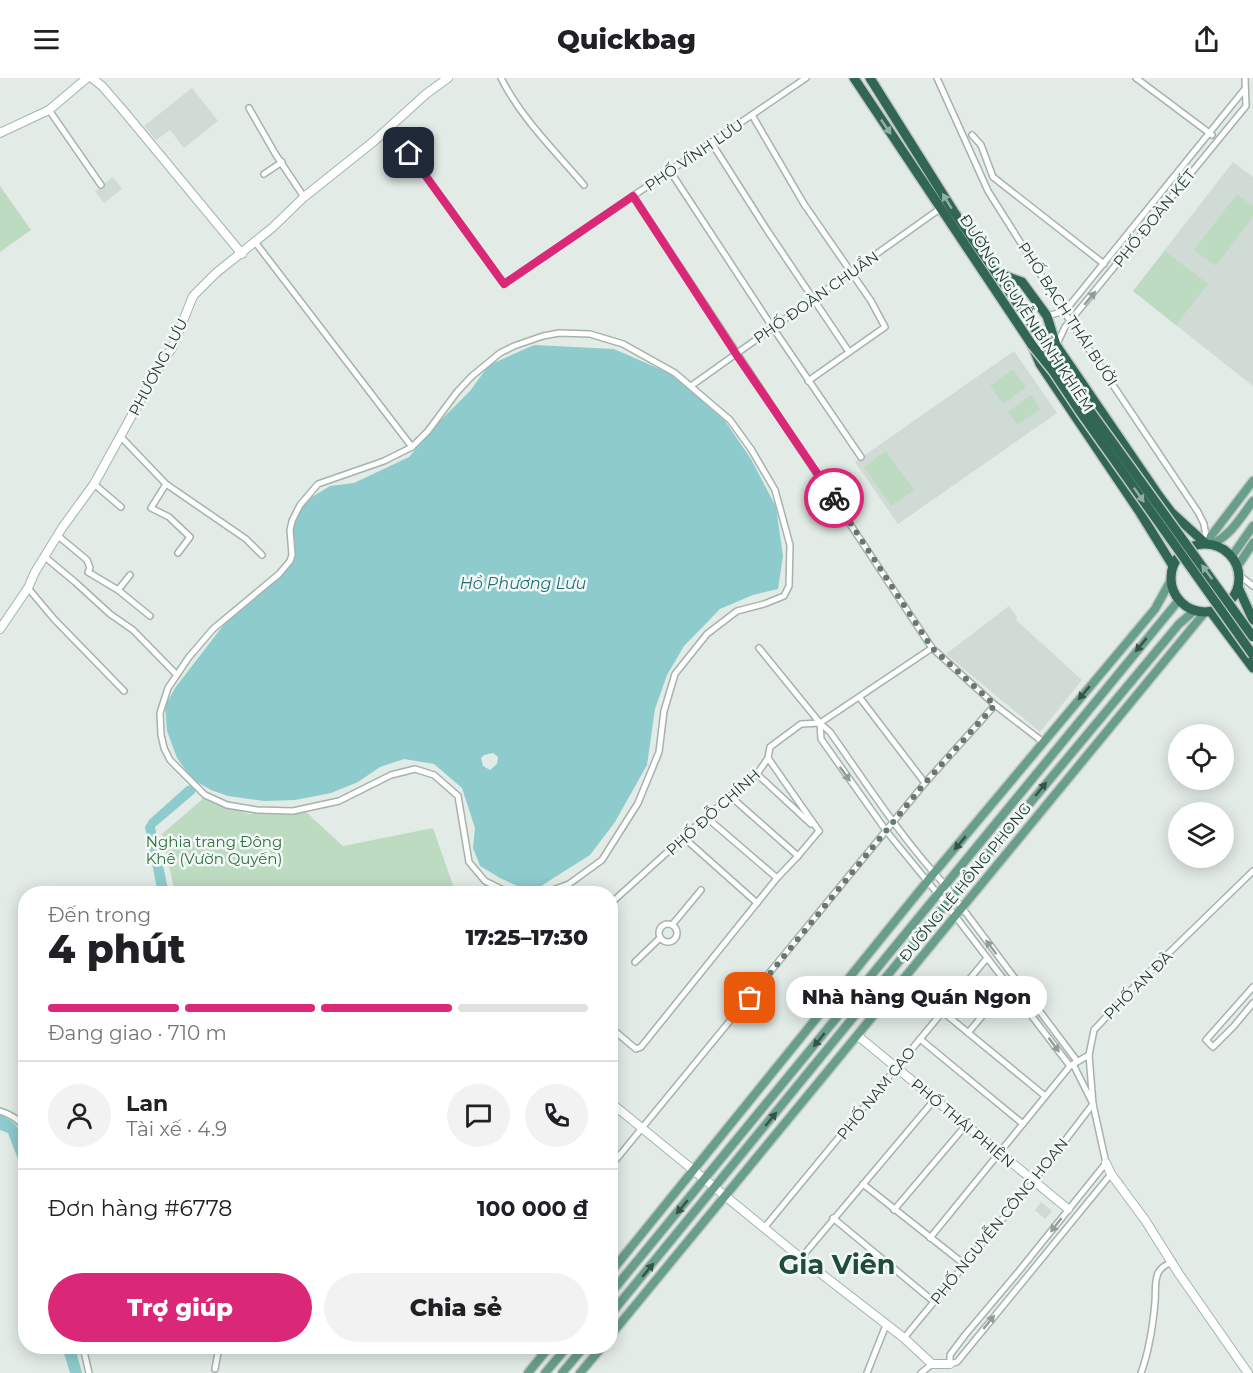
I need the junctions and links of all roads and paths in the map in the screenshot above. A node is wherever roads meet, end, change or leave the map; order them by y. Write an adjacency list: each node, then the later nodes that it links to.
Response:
1 (87, 78): 13 (street)
2 (92, 78): 30 (street)
3 (448, 78): 15 (street, PHƯƠNG LƯU)
4 (501, 78): 25 (street)
5 (806, 78): 14 (street, PHỐ VĨNH LƯU)
6 (854, 78): 28 (highway, ĐƯỜNG NGUYỄN BỈNH KHIÊM, one-way to 28)
7 (870, 78): 33 (highway, one-way to 7)
8 (937, 78): 35 (street, PHỐ BẠCH THÁI BƯỞI)
9 (1136, 78): 17 (street)
10 (1245, 78): 11 (street, PHỐ ĐOÀN KẾT)
11 (1244, 90): 17 (street, PHỐ ĐOÀN KẾT); 19 (street, PHỐ ĐOÀN KẾT)
12 (249, 108): 21 (street)
13 (49, 110): 16 (street); 24 (street)
14 (752, 115): 20 (street, PHỐ VĨNH LƯU); 32 (street)
15 (390, 126): 26 (street, PHỐ VĨNH LƯU); 27 (street, PHƯƠNG LƯU)
16 (0, 133)
17 (1210, 134): 19 (street); 31 (street, PHỐ ĐOÀN KẾT)
18 (972, 135): 31 (street)
19 (1218, 140): 37 (street, PHỐ ĐOÀN KẾT, one-way to 19)
20 (711, 142): 22 (street, PHỐ VĨNH LƯU); 34 (street)
21 (282, 162): 23 (street); 27 (street)
22 (670, 171): 26 (street, PHỐ VĨNH LƯU); 38 (street)
23 (264, 174)
24 (100, 185)
25 (584, 185)
26 (633, 196): 43 (street)
27 (304, 197): 29 (street, PHƯƠNG LƯU)
28 (940, 208): 32 (street, PHỐ ĐOÀN CHUẨN); 40 (highway, ĐƯỜNG NGUYỄN BỈNH KHIÊM)
29 (255, 242): 30 (street, PHƯƠNG LƯU); 47 (street)
30 (242, 254): 46 (street, PHƯƠNG LƯU)
31 (1104, 264): 35 (street, PHỐ ĐOÀN KẾT)
32 (852, 272): 34 (street, PHỐ ĐOÀN CHUẨN); 42 (street)
33 (996, 273): 36 (highway); 39 (highway)
34 (814, 298): 38 (street, PHỐ ĐOÀN CHUẨN); 42 (street)
35 (1065, 311): 36 (street); 37 (street, PHỐ BẠCH THÁI BƯỞI)
36 (1047, 316): 41 (highway)
37 (1070, 321): 41 (street, PHỐ ĐOÀN KẾT); 59 (street, PHỐ BẠCH THÁI BƯỞI)
38 (773, 328): 43 (street, PHỐ ĐOÀN CHUẨN); 44 (street)
39 (1040, 336): 41 (highway, ĐƯỜNG NGUYỄN BỈNH KHIÊM); 80 (highway, one-way to 39, bridge)
40 (1032, 345): 55 (highway, ĐƯỜNG NGUYỄN BỈNH KHIÊM); 83 (highway, one-way to 83, bridge)
41 (1056, 345): 52 (highway, ĐƯỜNG NGUYỄN BỈNH KHIÊM)
42 (849, 351): 44 (street)
43 (736, 354): 45 (street, PHỐ ĐOÀN CHUẨN); 82 (street)
44 (808, 381): 48 (street)
45 (690, 386): 47 (street); 109 (street)
46 (121, 437): 50 (street, PHƯƠNG LƯU); 51 (street)
47 (412, 447): 85 (street)
48 (861, 457)
49 (1253, 481): 59 (main road)
50 (94, 484): 54 (street); 57 (street, PHƯƠNG LƯU)
51 (166, 484): 60 (street); 61 (street)
52 (1159, 496): 55 (highway); 59 (highway, ĐƯỜNG NGUYỄN BỈNH KHIÊM)
53 (1253, 501): 59 (main road)
54 (121, 507)
55 (1139, 511): 64 (highway, ĐƯỜNG NGUYỄN BỈNH KHIÊM)
56 (1253, 526): 62 (main road)
57 (57, 535): 63 (street, PHƯƠNG LƯU); 71 (street)
58 (1253, 543): 65 (main road)
59 (1208, 544): 62 (highway); 64 (highway)
60 (178, 554)
61 (262, 555)
62 (1232, 556): 65 (highway)
63 (45, 557): 70 (street, PHƯƠNG LƯU); 85 (street)
64 (1173, 567): 67 (highway)
65 (1238, 571): 68 (street); 69 (highway)
66 (130, 575): 71 (street)
67 (1171, 580): 72 (highway); 92 (main road, ĐƯỜNG LÊ HỒNG PHONG, one-way to 92)
68 (1253, 586)
69 (1238, 587): 74 (highway); 76 (highway)
70 (28, 588): 78 (street, PHƯƠNG LƯU); 86 (street)
71 (118, 590): 75 (street)
72 (1179, 600): 73 (highway); 77 (main road, ĐƯỜNG LÊ HỒNG PHONG)
73 (1194, 611): 74 (highway); 79 (main road, ĐƯỜNG LÊ HỒNG PHONG)
74 (1208, 612): 83 (highway); 90 (main road, ĐƯỜNG LÊ HỒNG PHONG)
75 (150, 616)
76 (1253, 620)
77 (1160, 622): 79 (main road); 107 (main road, ĐƯỜNG LÊ HỒNG PHONG, one-way to 107)
78 (0, 629)
79 (1170, 634): 88 (main road, ĐƯỜNG LÊ HỒNG PHONG)
80 (1253, 637): 83 (highway)
81 (759, 648): 91 (street)
82 (932, 648): 87 (street, PHỐ ĐỖ CHÍNH); 89 (street)
83 (1249, 656): 84 (highway)
84 (1253, 668)
85 (177, 675): 108 (street)
86 (124, 691)
87 (860, 698): 91 (street, PHỐ ĐỖ CHÍNH); 95 (street)
88 (1114, 701): 90 (main road); 112 (main road, ĐƯỜNG LÊ HỒNG PHONG, one-way to 88)
89 (995, 705): 92 (street); 95 (street)
90 (1124, 709): 116 (main road, ĐƯỜNG LÊ HỒNG PHONG)
91 (819, 723): 93 (street, PHỐ ĐỖ CHÍNH); 98 (street); 100 (street, one-way to 100)
92 (1043, 742): 104 (main road, ĐƯỜNG LÊ HỒNG PHONG, one-way to 104)
93 (768, 758): 94 (street, PHỐ ĐỖ CHÍNH); 99 (street)
94 (757, 774): 96 (street, PHỐ ĐỖ CHÍNH); 99 (street)
95 (925, 783): 98 (street)
96 (730, 796): 97 (street, PHỐ ĐỖ CHÍNH); 102 (street)
97 (706, 817): 101 (street, PHỐ ĐỖ CHÍNH); 105 (street)
98 (893, 822): 100 (street); 104 (street)
99 (819, 831): 102 (street)
100 (887, 832): 106 (street); 142 (street)
101 (683, 837): 113 (street, PHỐ ĐỖ CHÍNH); 114 (street)
102 (798, 856): 105 (street)
103 (1253, 871): 131 (street, PHỐ AN ĐÀ)
104 (934, 873): 106 (main road, ĐƯỜNG LÊ HỒNG PHONG); 107 (street)
105 (777, 878): 114 (street)
106 (928, 882): 111 (street); 146 (main road, ĐƯỜNG LÊ HỒNG PHONG)
107 (945, 885): 111 (main road, ĐƯỜNG LÊ HỒNG PHONG); 112 (street)
108 (495, 886)
109 (564, 886)
110 (700, 890): 118 (street)
111 (938, 893): 115 (street); 148 (main road, ĐƯỜNG LÊ HỒNG PHONG, one-way to 148)
112 (953, 896): 115 (main road, ĐƯỜNG LÊ HỒNG PHONG); 116 (street)
113 (618, 897)
114 (757, 903): 127 (street)
115 (946, 904): 117 (street); 151 (main road, ĐƯỜNG LÊ HỒNG PHONG, one-way to 115)
116 (962, 908): 117 (main road, ĐƯỜNG LÊ HỒNG PHONG); 122 (street, one-way to 116)
117 (955, 916): 120 (street); 129 (main road, ĐƯỜNG LÊ HỒNG PHONG)
118 (672, 925): 119 (street); 119 (street)
119 (660, 938): 121 (street)
120 (987, 958): 123 (street); 126 (street, PHỐ NAM CAO)
121 (635, 962)
122 (1010, 973): 123 (street); 132 (street)
123 (1006, 982): 128 (street); 132 (street, one-way to 132)
124 (1253, 987): 125 (street)
125 (1253, 1003)
126 (943, 1012): 128 (street); 130 (street, PHỐ NAM CAO)
127 (618, 1033)
128 (968, 1033): 134 (street)
129 (858, 1036): 133 (street, PHỐ THÁI PHIÊN); 152 (main road, ĐƯỜNG LÊ HỒNG PHONG)
130 (920, 1040): 133 (street, PHỐ NAM CAO); 140 (street)
131 (1089, 1055): 132 (street); 136 (street, PHỐ AN ĐÀ)
132 (1073, 1064): 134 (street); 136 (street)
133 (897, 1068): 135 (street, PHỐ THÁI PHIÊN); 156 (street, PHỐ NAM CAO)
134 (1045, 1096): 140 (street)
135 (935, 1099): 141 (street, PHỐ THÁI PHIÊN); 150 (street)
136 (1093, 1104): 145 (street, PHỐ AN ĐÀ); 149 (street, PHỐ NGUYỄN CÔNG HOAN)
137 (618, 1108): 142 (street)
138 (0, 1111): 139 (street)
139 (18, 1120)
140 (1023, 1124): 143 (street)
141 (966, 1125): 143 (street, PHỐ THÁI PHIÊN); 154 (street)
142 (642, 1127): 144 (street); 146 (street)
143 (1000, 1153): 149 (street, PHỐ THÁI PHIÊN); 157 (street)
144 (618, 1157)
145 (1106, 1163): 147 (street); 153 (street)
146 (694, 1170): 148 (street); 160 (main road, ĐƯỜNG LÊ HỒNG PHONG)
147 (1111, 1174): 159 (street); 175 (street, one-way to 147)
148 (706, 1179): 151 (street); 162 (main road, ĐƯỜNG LÊ HỒNG PHONG, one-way to 162)
149 (1034, 1181): 153 (street, PHỐ THÁI PHIÊN); 161 (street, PHỐ NGUYỄN CÔNG HOAN)
150 (862, 1184): 154 (street); 155 (street)
151 (716, 1187): 152 (street); 164 (main road, ĐƯỜNG LÊ HỒNG PHONG, one-way to 151)
152 (727, 1196): 156 (street); 166 (main road, ĐƯỜNG LÊ HỒNG PHONG)
153 (1068, 1209): 175 (street, one-way to 175)
154 (894, 1210): 157 (street)
155 (833, 1218): 158 (street); 163 (street)
156 (764, 1228): 158 (street)
157 (930, 1238): 161 (street)
158 (801, 1258): 165 (street)
159 (1173, 1262): 184 (street); 185 (street)
160 (618, 1263)
161 (964, 1264): 163 (street, PHỐ NGUYỄN CÔNG HOAN)
162 (618, 1284)
163 (933, 1301): 167 (street, PHỐ NGUYỄN CÔNG HOAN)
164 (618, 1305)
165 (886, 1324): 167 (street); 182 (street)
166 (618, 1326)
167 (904, 1338): 174 (street)
168 (84, 1354): 177 (street)
169 (218, 1354): 176 (street)
170 (543, 1354): 178 (main road)
171 (561, 1354): 179 (main road)
172 (578, 1354): 180 (main road)
173 (596, 1354): 181 (main road)
174 (932, 1364): 175 (street); 183 (street)
175 (950, 1364)
176 (215, 1369)
177 (89, 1373)
178 (528, 1373)
179 (545, 1373)
180 (562, 1373)
181 (580, 1373)
182 (867, 1373)
183 (921, 1373)
184 (1142, 1373)
185 (1248, 1373)

